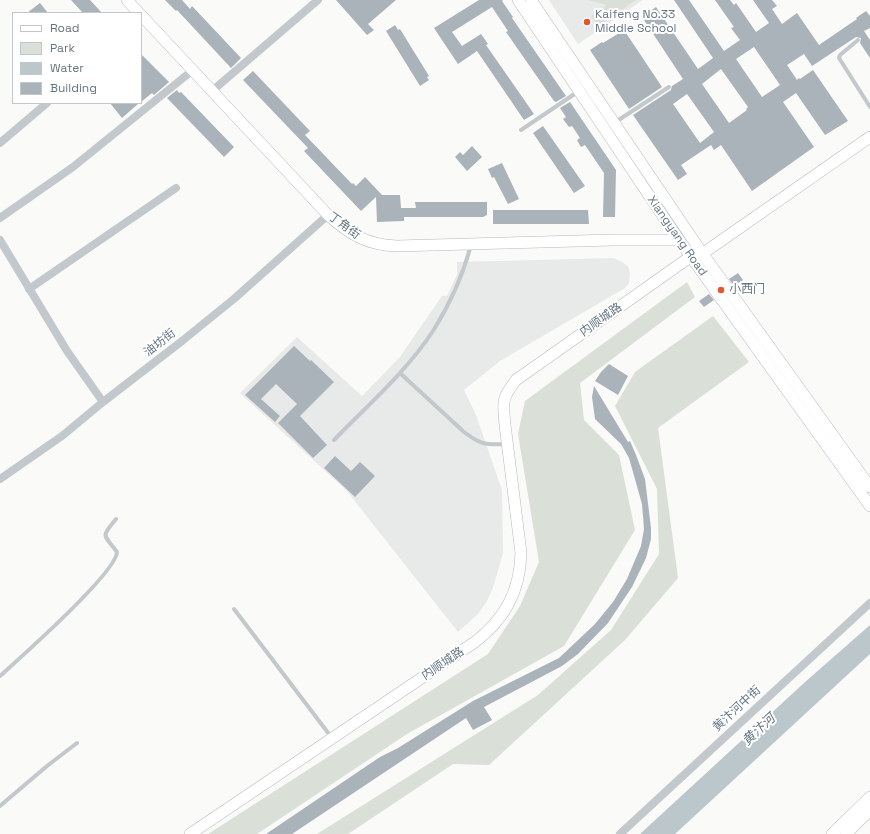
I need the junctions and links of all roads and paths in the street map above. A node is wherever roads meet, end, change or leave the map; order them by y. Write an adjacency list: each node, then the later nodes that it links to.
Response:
1 (127, 0): 5 (street, 丁角街)
2 (318, 0): 11 (street)
3 (518, 0): 10 (street, Xiangyang Road)
4 (531, 0): 14 (street, Xiangyang Road)
5 (136, 12)
6 (142, 19): 8 (street, 丁角街)
7 (858, 40): 13 (lane)
8 (193, 70): 11 (street, 丁角街); 20 (street)
9 (669, 87): 14 (lane)
10 (579, 90): 15 (lane); 22 (street, Xiangyang Road)
11 (212, 91): 19 (street, 丁角街)
12 (46, 104): 17 (street)
13 (870, 107)
14 (614, 124): 24 (street, Xiangyang Road)
15 (521, 130)
16 (870, 137): 24 (street, 内顺城路)
17 (0, 143)
18 (176, 188): 25 (street)
19 (328, 215): 23 (street, 丁角街); 27 (street, 油坊街)
20 (0, 218)
21 (0, 240): 25 (street)
22 (679, 240): 23 (street, 丁角街); 24 (street, Xiangyang Road)
23 (472, 244): 26 (lane)
24 (698, 256): 29 (street, 内顺城路); 31 (street, Xiangyang Road); 32 (street, Xiangyang Road)
25 (30, 289): 27 (street)
26 (400, 372): 28 (lane); 29 (lane)
27 (103, 402): 30 (street, 油坊街)
28 (334, 440)
29 (507, 444): 37 (street, 内顺城路)
30 (0, 479)
31 (870, 487)
32 (870, 506)
33 (116, 520): 36 (lane)
34 (870, 602): 43 (street, 黄汴河中街)
35 (234, 609): 37 (lane)
36 (0, 676)
37 (332, 739): 42 (street, 内顺城路)
38 (77, 743): 40 (lane)
39 (870, 797): 44 (street)
40 (0, 806)
41 (870, 810): 45 (street)
42 (190, 834)
43 (620, 834)
44 (832, 834)
45 (846, 834)

